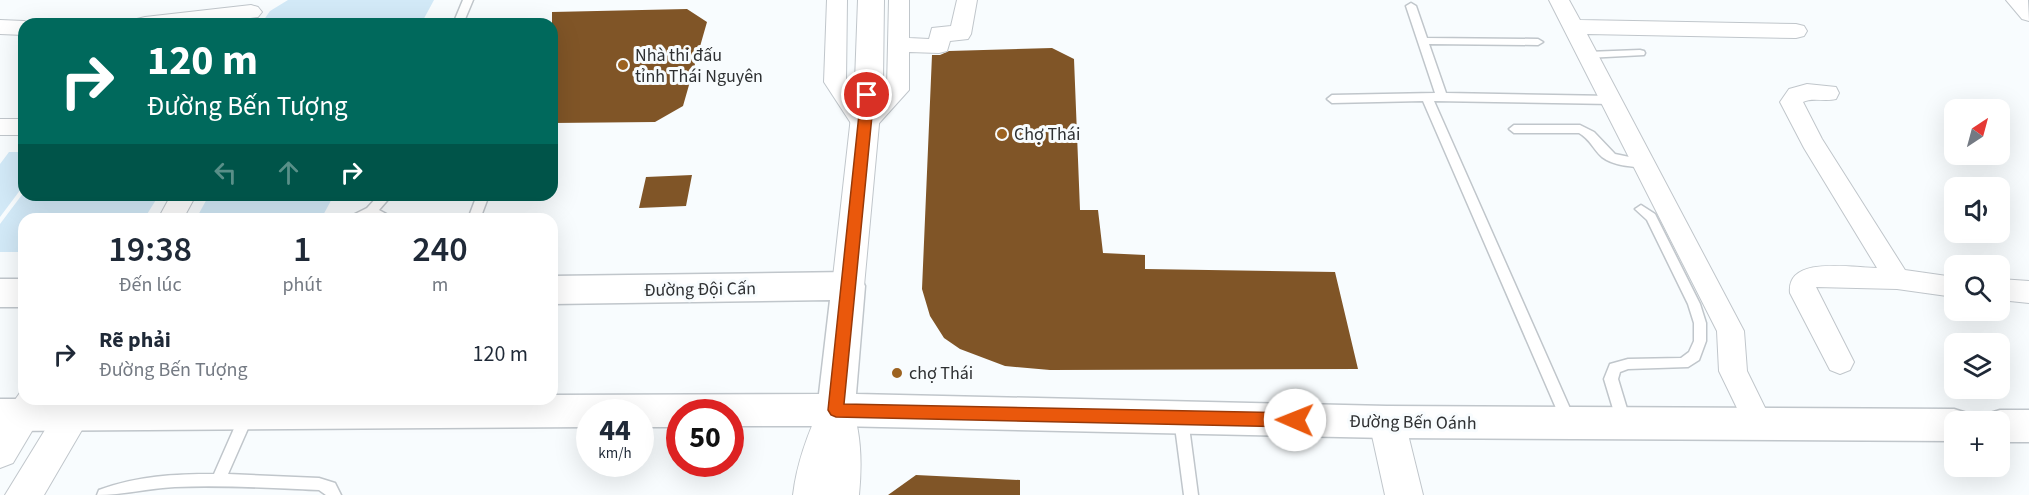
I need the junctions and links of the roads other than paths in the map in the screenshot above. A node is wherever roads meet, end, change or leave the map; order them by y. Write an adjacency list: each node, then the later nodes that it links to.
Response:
1 (468, 0): 12 (lane)
2 (837, 0): 27 (street)
3 (871, 0): 27 (street)
4 (899, 0): 19 (street)
5 (967, 0): 19 (street)
6 (1559, 0): 14 (street)
7 (2016, 0): 10 (street)
8 (1411, 6): 17 (lane)
9 (256, 12): 11 (street)
10 (2029, 14)
11 (200, 18)
12 (460, 18)
13 (0, 27): 15 (street)
14 (1573, 27): 16 (street); 21 (street)
15 (18, 28)
16 (1796, 31)
17 (1424, 42): 18 (lane); 24 (lane)
18 (1538, 42)
19 (898, 45): 27 (street)
20 (1640, 53): 21 (lane)
21 (1587, 55): 26 (street)
22 (1828, 93): 37 (street)
23 (1427, 97): 24 (lane); 25 (lane); 53 (lane)
24 (1442, 97): 26 (lane)
25 (1332, 99)
26 (1612, 100): 31 (street)
27 (864, 125): 38 (street)
28 (0, 127): 29 (street)
29 (18, 127)
30 (1514, 129): 31 (lane)
31 (1644, 164): 55 (street)
32 (380, 201): 34 (lane)
33 (1641, 209): 54 (lane)
34 (370, 211): 35 (lane); 36 (lane)
35 (366, 213)
36 (374, 213)
37 (1897, 279): 39 (street); 45 (street)
38 (848, 286): 40 (main road, Đường Đội Cấn); 50 (main road)
39 (1944, 286)
40 (558, 290)
41 (2010, 291): 42 (street)
42 (2029, 292)
43 (0, 293): 44 (main road)
44 (18, 293)
45 (1840, 362)
46 (79, 406): 47 (main road); 49 (main road); 61 (street)
47 (251, 406): 48 (main road); 60 (lane)
48 (483, 406): 50 (main road)
49 (19, 410): 59 (street)
50 (836, 410): 51 (main road, Đường Bến Oánh); 64 (street); 65 (street)
51 (1180, 417): 52 (main road, Đường Bến Oánh); 66 (lane)
52 (1387, 422): 53 (main road, Đường Bến Oánh); 67 (street)
53 (1569, 423): 54 (main road, Đường Bến Oánh)
54 (1624, 423): 55 (main road, Đường Bến Oánh)
55 (1759, 424): 56 (main road, Đường Bến Oánh)
56 (1944, 425)
57 (2010, 426): 58 (main road)
58 (2029, 426)
59 (0, 452)
60 (218, 480): 62 (lane); 63 (lane)
61 (24, 495)
62 (104, 495)
63 (334, 495)
64 (812, 495)
65 (840, 495)
66 (1191, 495)
67 (1404, 495)

